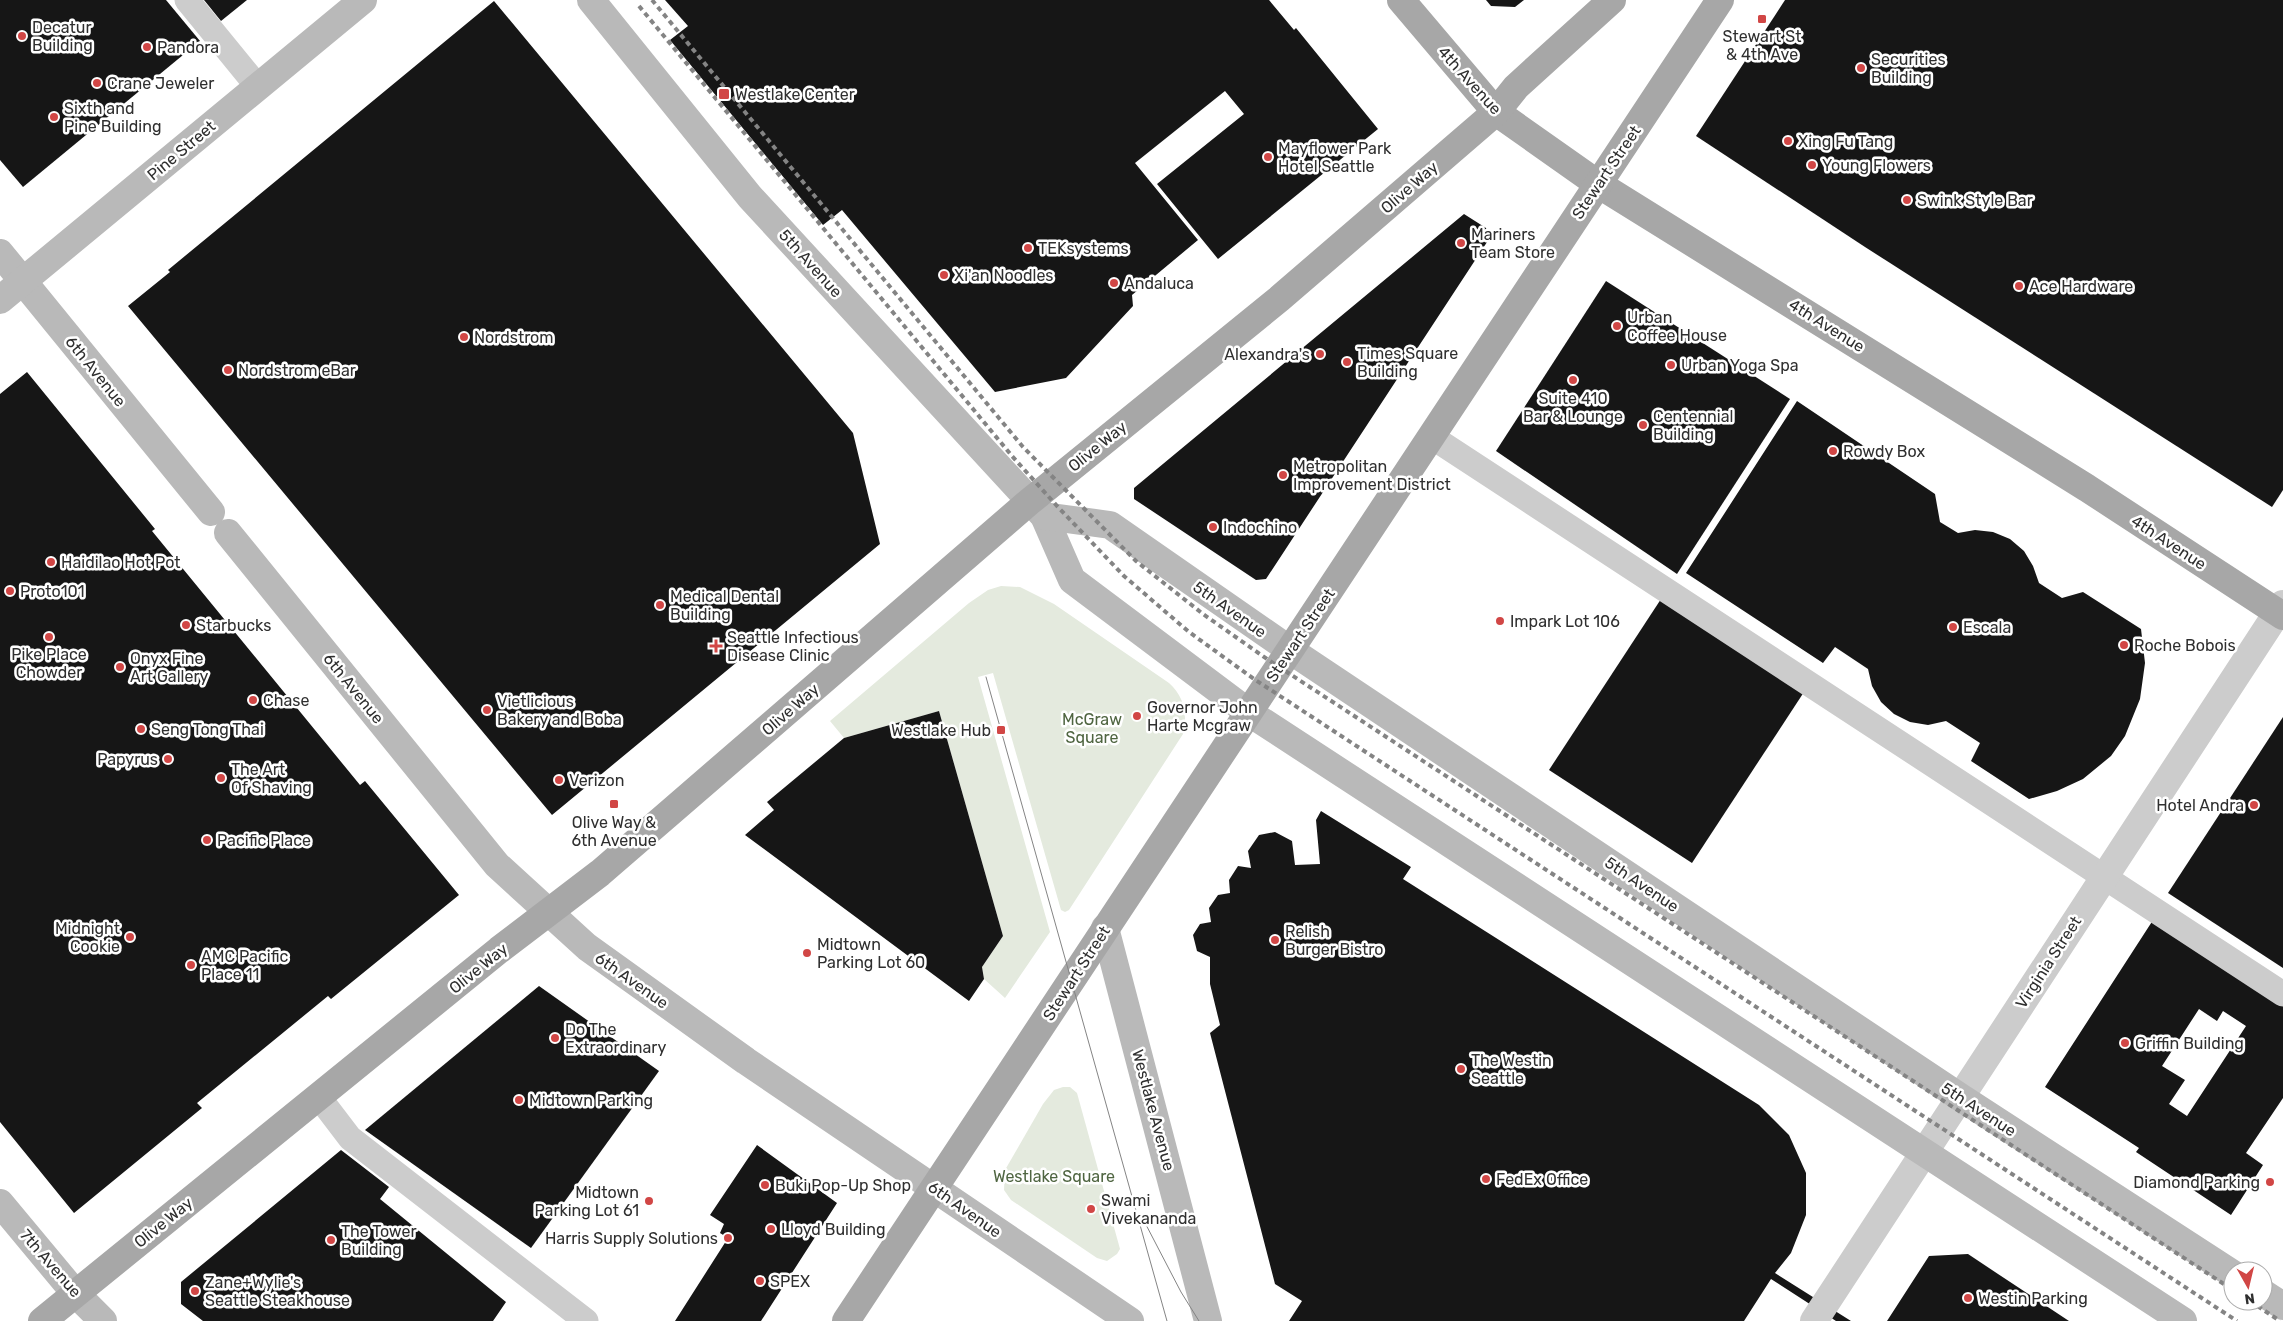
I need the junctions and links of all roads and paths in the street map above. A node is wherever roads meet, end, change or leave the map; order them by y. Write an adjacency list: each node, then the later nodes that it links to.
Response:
1 (186, 0): 7 (lane)
2 (363, 0): 7 (main road, Pine Street)
3 (591, 0): 14 (main road, 5th Avenue)
4 (1401, 0): 8 (main road, 4th Avenue)
5 (1612, 0): 8 (main road, Olive Way)
6 (1720, 0): 9 (main road, Stewart Street)
7 (258, 86): 11 (main road, Pine Street)
8 (1496, 112): 9 (main road, 4th Avenue); 14 (main road, Olive Way)
9 (1598, 184): 13 (main road, Stewart Street); 17 (main road, 4th Avenue)
10 (0, 253): 11 (main road, 6th Avenue)
11 (23, 281): 12 (main road, Pine Street); 15 (main road, 6th Avenue)
12 (0, 300)
13 (1432, 437): 18 (main road, Stewart Street); 20 (lane)
14 (1036, 509): 18 (main road, 5th Avenue); 19 (main road, 5th Avenue); 21 (main road, Olive Way)
15 (211, 512)
16 (228, 533): 21 (main road, 6th Avenue)
17 (2281, 611): 20 (street, Virginia Street)
18 (1290, 650): 19 (main road, Stewart Street); 25 (main road, 5th Avenue)
19 (1248, 712): 22 (main road, Stewart Street); 26 (main road, 5th Avenue)
20 (2104, 877): 23 (lane); 25 (street, Virginia Street)
21 (548, 914): 24 (main road, Olive Way); 27 (main road, 6th Avenue)
22 (1105, 928): 27 (main road, Stewart Street); 36 (main road, Westlake Avenue)
23 (2283, 994)
24 (318, 1096): 30 (main road, Olive Way); 33 (lane)
25 (1960, 1097): 26 (street, Virginia Street); 29 (main road, 5th Avenue)
26 (1924, 1152): 37 (street, Virginia Street); 38 (main road, 5th Avenue)
27 (934, 1188): 34 (main road, Stewart Street); 35 (main road, 6th Avenue)
28 (0, 1203): 30 (main road, 7th Avenue)
29 (2223, 1268)
30 (75, 1293): 31 (main road, Olive Way); 32 (main road, 7th Avenue)
31 (42, 1321)
32 (103, 1321)
33 (586, 1321)
34 (846, 1321)
35 (1130, 1321)
36 (1208, 1321)
37 (1814, 1321)
38 (2182, 1321)

